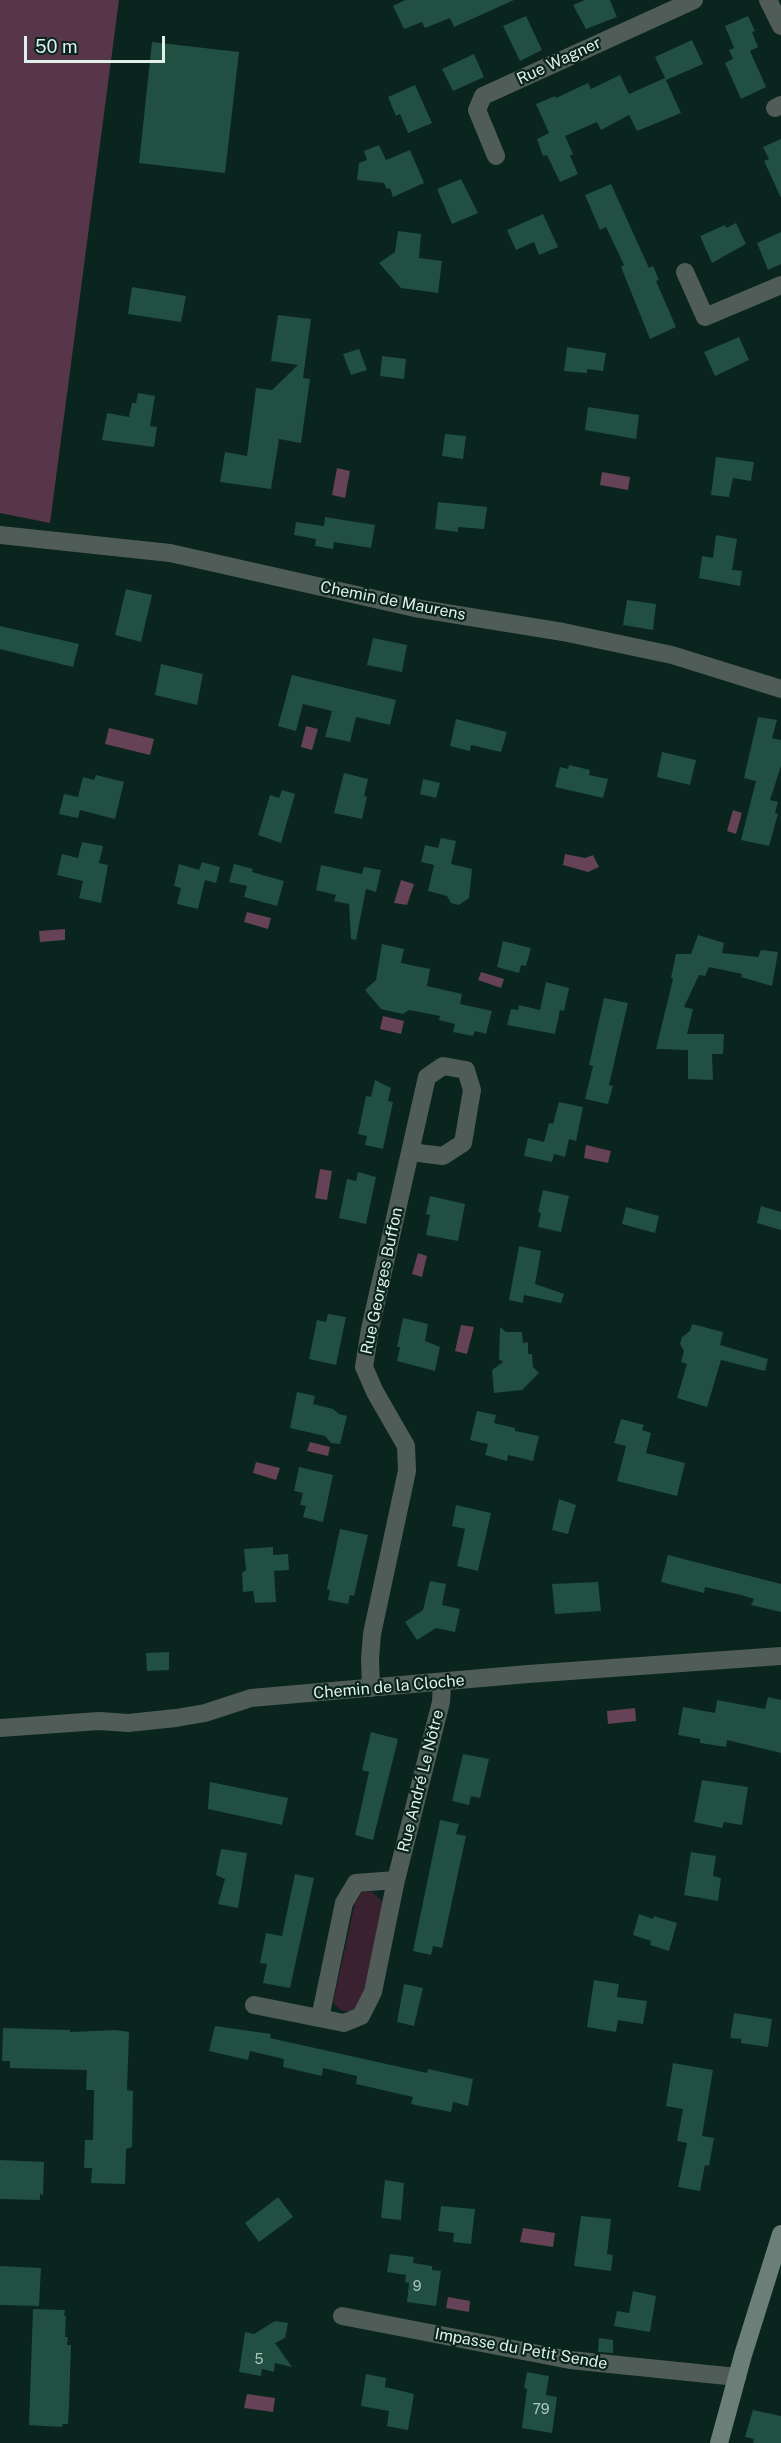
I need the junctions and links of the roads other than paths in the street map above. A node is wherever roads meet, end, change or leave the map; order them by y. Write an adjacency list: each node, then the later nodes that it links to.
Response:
1 (694, 0): 4 (street, Rue Wagner)
2 (768, 0): 3 (street)
3 (781, 26)
4 (496, 156)
5 (685, 272): 6 (street)
6 (781, 285)
7 (0, 535): 8 (street, Chemin de Maurens)
8 (781, 689)
9 (410, 1152): 9 (street, Rue Georges Buffon); 12 (street, Rue Georges Buffon)
10 (781, 1656): 11 (street, Chemin de la Cloche)
11 (442, 1682): 12 (street, Chemin de la Cloche); 14 (street, Rue André Le Nôtre)
12 (371, 1688): 13 (street, Chemin de la Cloche)
13 (0, 1728)
14 (396, 1880): 16 (street); 16 (street, Rue André Le Nôtre)
15 (254, 2006): 16 (street, Rue André Le Nôtre)
16 (320, 2018)
17 (781, 2234): 19 (street)
18 (342, 2316): 19 (street, Impasse du Petit Sende)
19 (737, 2377): 20 (street)
20 (719, 2443)

